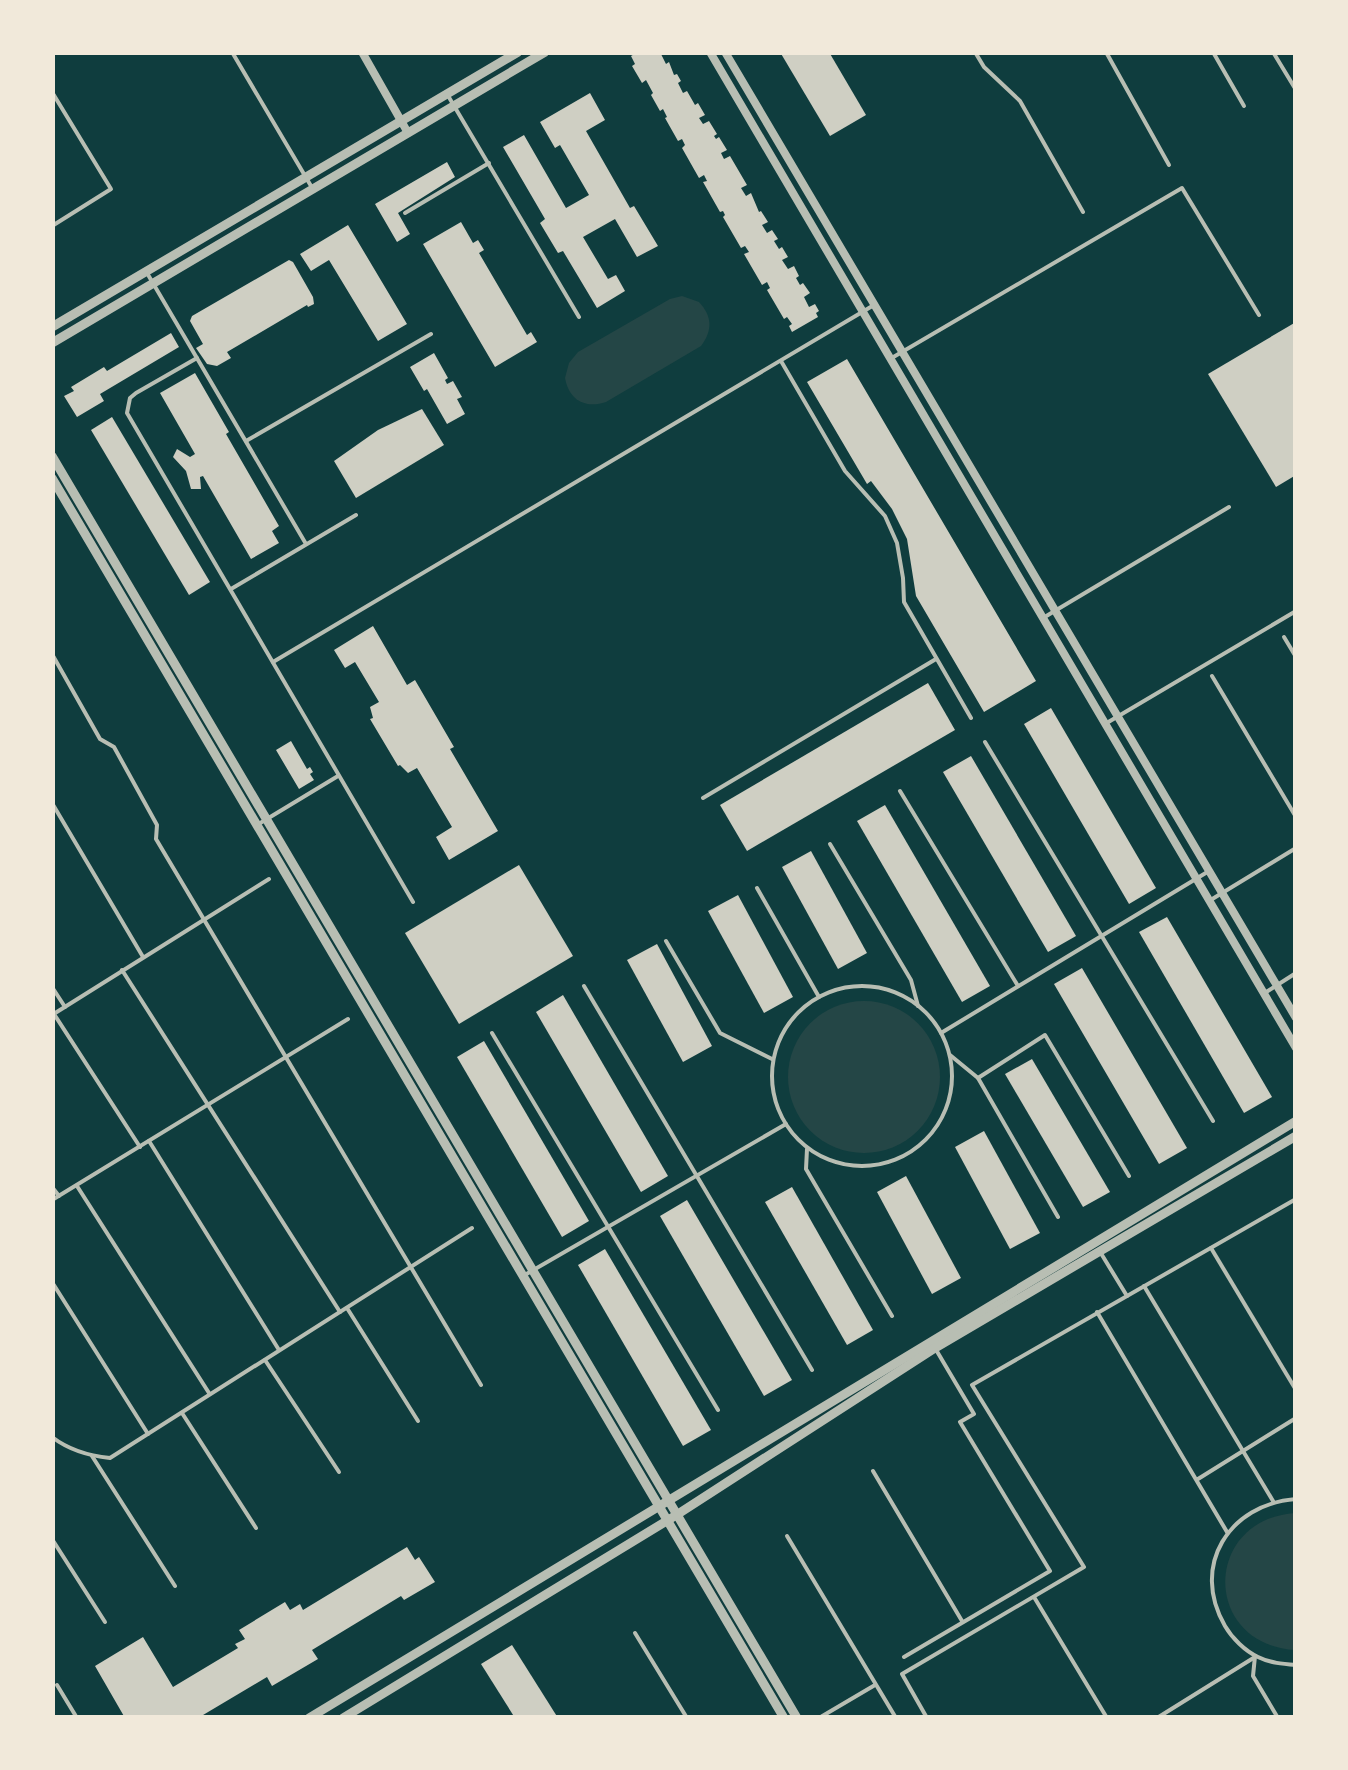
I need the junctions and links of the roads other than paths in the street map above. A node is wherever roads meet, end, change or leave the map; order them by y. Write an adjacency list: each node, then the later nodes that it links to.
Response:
1 (232, 52): 20 (lane)
2 (362, 52): 16 (street)
3 (518, 52): 13 (street)
4 (545, 52): 14 (street)
5 (710, 52): 28 (street)
6 (726, 52): 27 (street)
7 (976, 52): 22 (lane)
8 (1106, 52): 19 (lane)
9 (1213, 52): 15 (lane)
10 (1273, 52): 11 (lane)
11 (1296, 90)
12 (52, 92): 24 (lane)
13 (447, 94): 14 (lane); 16 (street)
14 (455, 106): 17 (street); 18 (lane)
15 (1244, 106)
16 (401, 121): 17 (street); 20 (street)
17 (408, 133): 21 (street)
18 (489, 163): 23 (lane); 30 (lane)
19 (1169, 164)
20 (305, 178): 21 (lane); 25 (street)
21 (312, 189): 26 (street)
22 (1082, 212)
23 (404, 213)
24 (52, 226)
25 (147, 273): 26 (lane); 31 (street)
26 (153, 283): 33 (street); 35 (lane)
27 (874, 305): 28 (lane); 34 (street)
28 (863, 312): 36 (street); 37 (lane)
29 (1260, 315): 34 (lane)
30 (579, 317)
31 (52, 327)
32 (430, 334): 38 (lane)
33 (52, 342)
34 (902, 352): 36 (lane); 45 (street)
35 (196, 358): 38 (lane); 44 (lane)
36 (890, 359): 47 (street)
37 (781, 361): 51 (lane); 52 (lane)
38 (246, 442): 43 (lane)
39 (52, 456): 63 (street)
40 (52, 478): 64 (street)
41 (1229, 507): 45 (lane)
42 (356, 515): 43 (lane)
43 (306, 544): 44 (lane)
44 (230, 590): 52 (lane)
45 (1055, 610): 47 (lane); 54 (street)
46 (1296, 610): 54 (lane)
47 (1042, 618): 56 (street)
48 (1284, 637): 50 (lane)
49 (52, 654): 74 (lane)
50 (1296, 658)
51 (936, 659): 55 (lane); 60 (lane)
52 (273, 662): 58 (lane)
53 (1212, 676): 62 (lane)
54 (1118, 716): 56 (lane); 67 (street)
55 (971, 718)
56 (1105, 724): 69 (street)
57 (984, 742): 75 (lane)
58 (339, 776): 63 (lane); 73 (lane)
59 (900, 792): 82 (lane)
60 (703, 798)
61 (52, 803): 77 (lane)
62 (1296, 817)
63 (267, 819): 64 (lane); 119 (street)
64 (257, 825): 119 (street)
65 (830, 844): 86 (lane)
66 (1296, 848): 71 (lane)
67 (1210, 871): 69 (lane); 71 (street)
68 (269, 879): 74 (lane)
69 (1196, 879): 72 (street); 75 (lane)
70 (756, 888): 85 (lane)
71 (1222, 892): 72 (lane); 80 (street)
72 (1209, 901): 84 (street)
73 (412, 902)
74 (203, 919): 77 (lane); 95 (lane)
75 (1102, 936): 82 (lane); 99 (lane)
76 (666, 941): 96 (lane)
77 (143, 957): 78 (lane)
78 (122, 970): 87 (lane); 98 (lane)
79 (1296, 974): 80 (lane)
80 (1276, 985): 84 (lane); 89 (street)
81 (584, 986): 106 (lane)
82 (1018, 986): 91 (lane)
83 (52, 988): 87 (lane)
84 (1263, 994): 93 (street)
85 (819, 998): 86 (lane); 96 (lane)
86 (918, 1006): 91 (lane)
87 (64, 1007): 88 (lane)
88 (53, 1014): 105 (lane)
89 (1296, 1018)
90 (348, 1019): 95 (lane)
91 (940, 1033): 94 (lane)
92 (492, 1034): 114 (lane)
93 (1296, 1048)
94 (950, 1056): 97 (lane); 104 (lane)
95 (285, 1058): 98 (lane); 118 (lane)
96 (773, 1060): 101 (lane)
97 (978, 1078): 107 (lane); 113 (lane)
98 (208, 1106): 103 (lane); 124 (lane)
99 (1213, 1121)
100 (1296, 1122): 145 (street)
101 (786, 1124): 104 (lane); 106 (lane)
102 (1296, 1136): 117 (street)
103 (149, 1142): 105 (lane); 128 (lane)
104 (808, 1147): 126 (lane)
105 (140, 1148): 108 (lane)
106 (697, 1176): 114 (lane); 130 (lane)
107 (1129, 1176)
108 (77, 1186): 110 (lane); 133 (lane)
109 (52, 1187): 110 (lane)
110 (59, 1196): 112 (lane)
111 (1296, 1199): 116 (lane)
112 (52, 1200)
113 (1058, 1217)
114 (608, 1227): 119 (lane); 134 (lane)
115 (472, 1228): 118 (lane)
116 (1211, 1248): 121 (lane); 132 (lane)
117 (1099, 1250): 122 (lane); 127 (street)
118 (412, 1268): 123 (lane); 131 (lane)
119 (528, 1273): 145 (street); 148 (street)
120 (52, 1282): 138 (lane)
121 (1144, 1286): 122 (lane); 140 (lane)
122 (1127, 1296): 125 (lane)
123 (347, 1308): 124 (lane); 137 (lane)
124 (340, 1312): 128 (lane)
125 (1098, 1312): 144 (lane); 156 (lane)
126 (892, 1316)
127 (935, 1348): 149 (street); 158 (lane)
128 (279, 1351): 129 (lane)
129 (265, 1360): 133 (lane); 143 (lane)
130 (812, 1370)
131 (481, 1385)
132 (1296, 1390)
133 (210, 1394): 135 (lane)
134 (718, 1410)
135 (182, 1413): 138 (lane); 151 (lane)
136 (1296, 1418): 140 (lane)
137 (418, 1421)
138 (148, 1434): 141 (lane)
139 (52, 1437): 141 (lane)
140 (1243, 1450): 144 (lane); 147 (lane)
141 (92, 1456): 155 (lane)
142 (872, 1470): 158 (lane)
143 (339, 1472)
144 (1196, 1480): 152 (lane)
145 (670, 1499): 148 (street); 149 (street)
146 (1296, 1499): 147 (lane)
147 (1274, 1502): 152 (lane)
148 (658, 1506): 150 (street); 166 (street)
149 (678, 1514): 150 (street); 170 (street)
150 (667, 1521): 167 (street); 169 (street)
151 (256, 1528)
152 (1228, 1533): 160 (lane)
153 (787, 1536): 163 (lane)
154 (52, 1539): 157 (lane)
155 (175, 1586)
156 (1034, 1596): 173 (lane); 174 (lane)
157 (105, 1622)
158 (963, 1622): 161 (lane)
159 (635, 1633): 168 (lane)
160 (1255, 1656): 162 (lane); 175 (lane); 176 (lane)
161 (904, 1657)
162 (1296, 1665)
163 (877, 1684): 171 (lane); 172 (lane)
164 (58, 1685): 165 (lane)
165 (76, 1718)
166 (309, 1718)
167 (342, 1718)
168 (687, 1718)
169 (784, 1718)
170 (797, 1718)
171 (819, 1718)
172 (896, 1718)
173 (927, 1718)
174 (1107, 1718)
175 (1157, 1718)
176 (1278, 1718)

